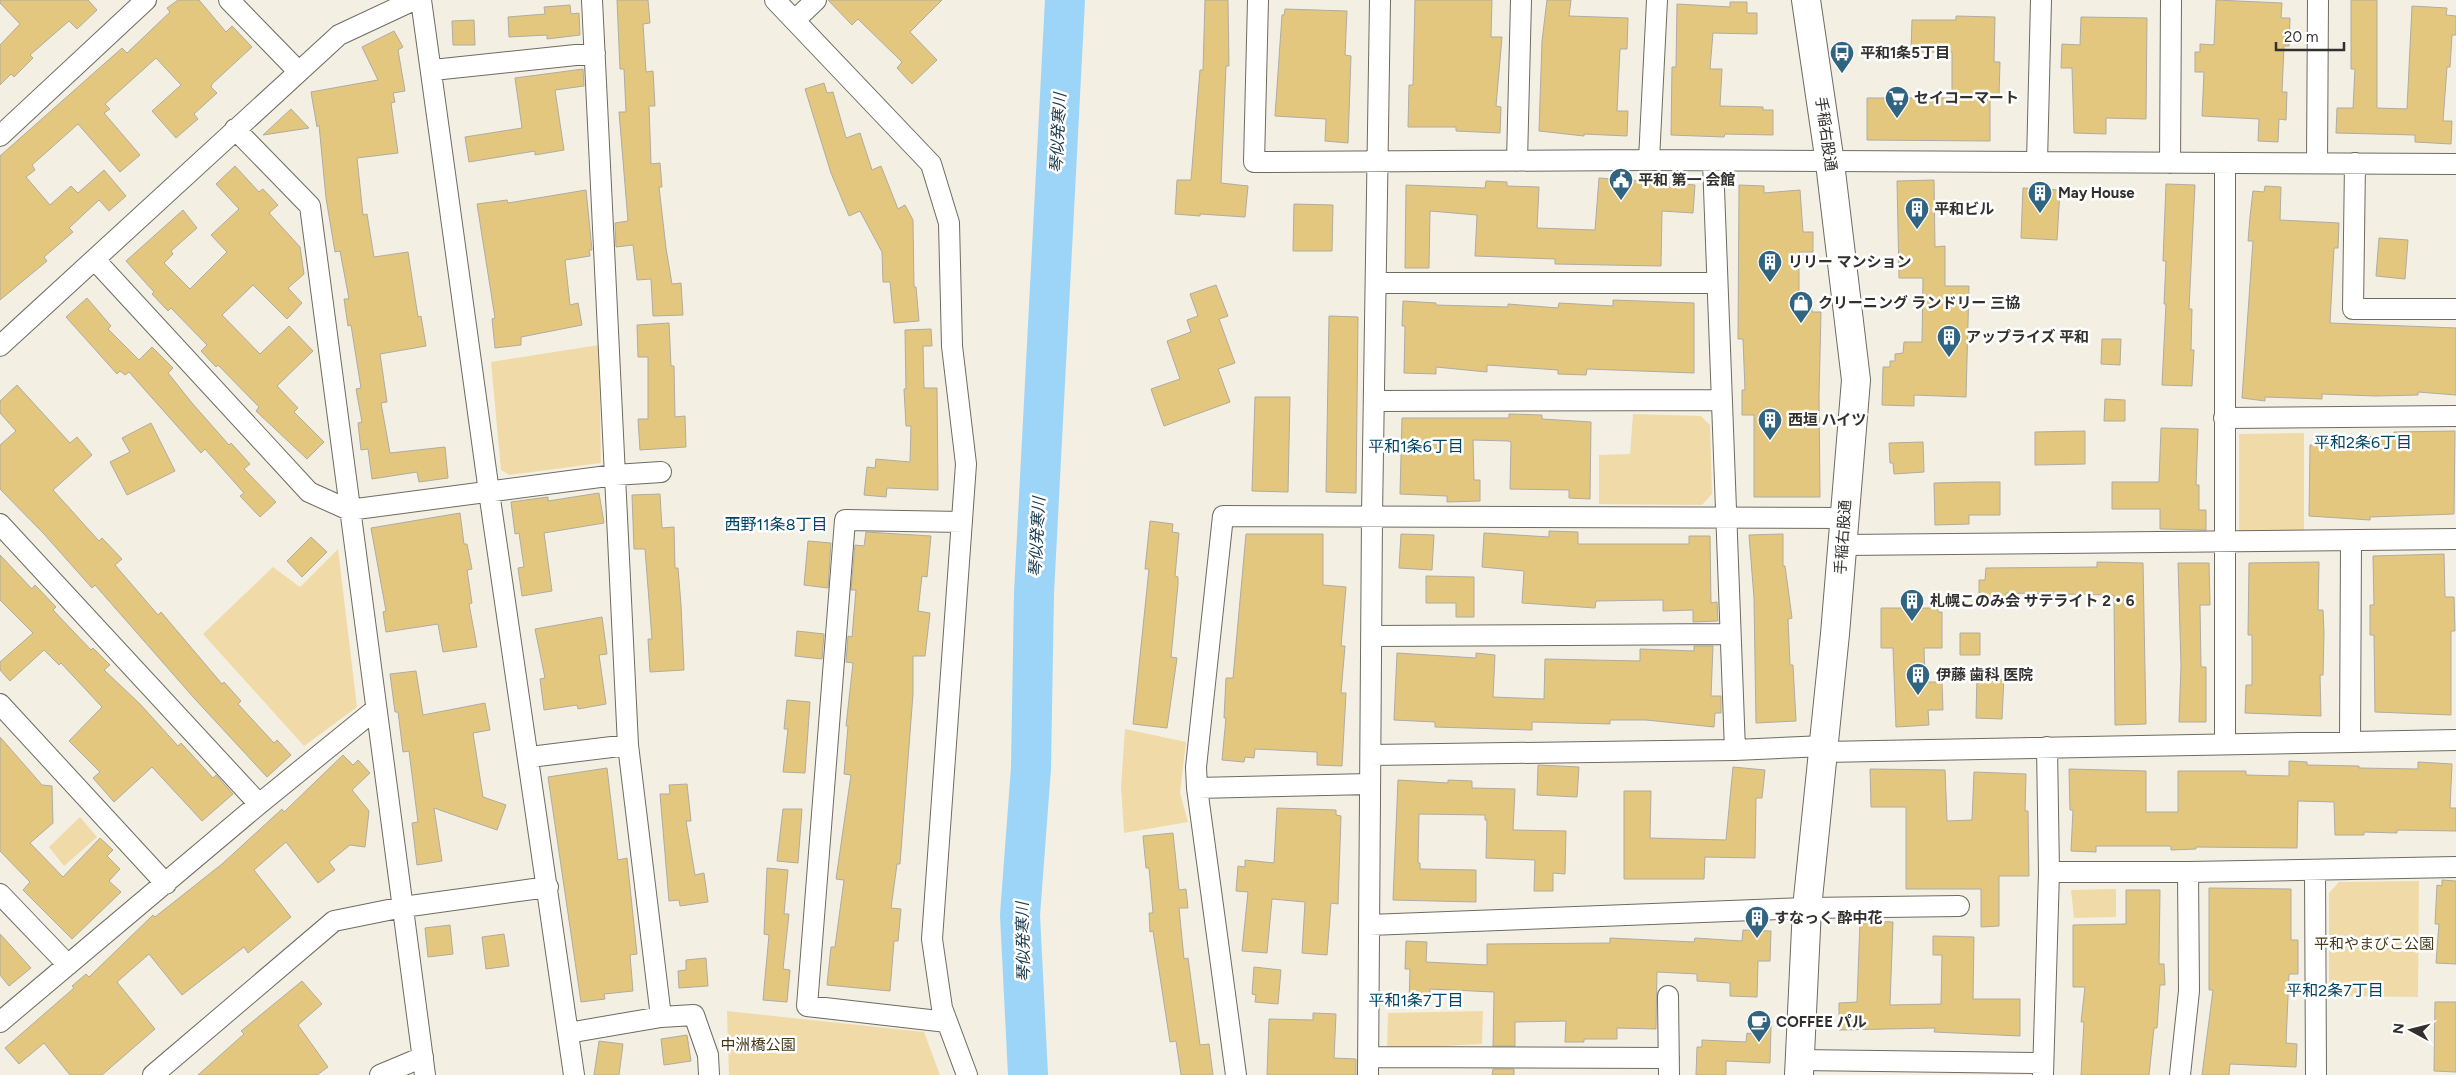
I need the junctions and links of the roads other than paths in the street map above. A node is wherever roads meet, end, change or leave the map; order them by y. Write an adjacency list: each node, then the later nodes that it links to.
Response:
1 (146, 0): 21 (street)
2 (229, 0): 19 (street)
3 (414, 0): 19 (street)
4 (422, 0): 18 (street)
5 (592, 0): 17 (street)
6 (775, 0): 16 (street)
7 (816, 0): 16 (street)
8 (1258, 0): 24 (street)
9 (1380, 0): 24 (street)
10 (1521, 0): 23 (street)
11 (1657, 0): 22 (street)
12 (1806, 0): 27 (street, 手稲右股通)
13 (2040, 0): 26 (street)
14 (2171, 0): 28 (street)
15 (2318, 0): 30 (street)
16 (795, 20): 49 (street)
17 (595, 53): 18 (street); 43 (street)
18 (433, 70): 44 (street)
19 (298, 71): 20 (street)
20 (236, 128): 33 (street); 45 (street)
21 (0, 136)
22 (1649, 160): 23 (street); 25 (street)
23 (1517, 161): 24 (street)
24 (1377, 162): 34 (street)
25 (1712, 162): 27 (street); 35 (street)
26 (2037, 162): 27 (street); 28 (street)
27 (1830, 163): 48 (street, 手稲右股通)
28 (2170, 163): 29 (street)
29 (2224, 163): 30 (street); 41 (street)
30 (2317, 163): 31 (street)
31 (2355, 163): 32 (street); 36 (street)
32 (2456, 164)
33 (95, 260): 37 (street); 45 (street)
34 (1376, 283): 35 (street); 38 (street)
35 (1717, 283): 39 (street)
36 (2456, 309)
37 (0, 346)
38 (1375, 400): 39 (street); 46 (street)
39 (1722, 400): 47 (street)
40 (2456, 416): 41 (street)
41 (2224, 418): 53 (street)
42 (661, 472): 43 (street)
43 (614, 475): 44 (street); 62 (street)
44 (490, 492): 45 (street); 67 (street)
45 (349, 510): 58 (street)
46 (1372, 516): 47 (street); 56 (street); 69 (street)
47 (1726, 518): 48 (street); 55 (street)
48 (1844, 518): 54 (street, 手稲右股通)
49 (962, 522): 86 (street); 86 (street)
50 (0, 524): 70 (street)
51 (2456, 539): 52 (street)
52 (2351, 541): 53 (street); 60 (street)
53 (2224, 543): 54 (street); 61 (street)
54 (1842, 545): 64 (street, 手稲右股通)
55 (1730, 634): 56 (street); 65 (street)
56 (1372, 636): 66 (street)
57 (0, 704): 75 (street)
58 (376, 709): 70 (street); 79 (street)
59 (2456, 740): 60 (street)
60 (2350, 742): 61 (street)
61 (2226, 744): 63 (street)
62 (628, 745): 67 (street); 84 (street)
63 (2047, 747): 64 (street); 73 (street)
64 (1824, 749): 65 (street); 80 (street, 手稲右股通)
65 (1735, 750): 66 (street)
66 (1371, 755): 68 (street)
67 (530, 757): 76 (street)
68 (1370, 784): 69 (street); 81 (street)
69 (1197, 788): 98 (street)
70 (259, 804): 75 (street)
71 (2456, 867): 72 (street)
72 (2315, 870): 74 (street); 100 (street)
73 (2049, 872): 74 (street); 92 (street)
74 (2188, 872): 99 (street)
75 (166, 884): 82 (street)
76 (548, 887): 79 (street); 87 (street)
77 (0, 894): 82 (street)
78 (1959, 906): 80 (street)
79 (403, 907): 88 (street); 93 (street)
80 (1807, 908): 81 (street); 91 (street, 手稲右股通)
81 (1369, 926): 89 (street)
82 (68, 965): 85 (street)
83 (1668, 996): 90 (street)
84 (661, 1017): 87 (street); 96 (street)
85 (0, 1022)
86 (947, 1022): 97 (street)
87 (568, 1033): 95 (street)
88 (424, 1066): 94 (street)
89 (1368, 1066): 90 (street)
90 (1669, 1066)
91 (1799, 1068): 92 (street)
92 (2043, 1069)
93 (153, 1075)
94 (380, 1075)
95 (574, 1075)
96 (709, 1075)
97 (967, 1075)
98 (1236, 1075)
99 (2180, 1075)
100 (2316, 1075)

